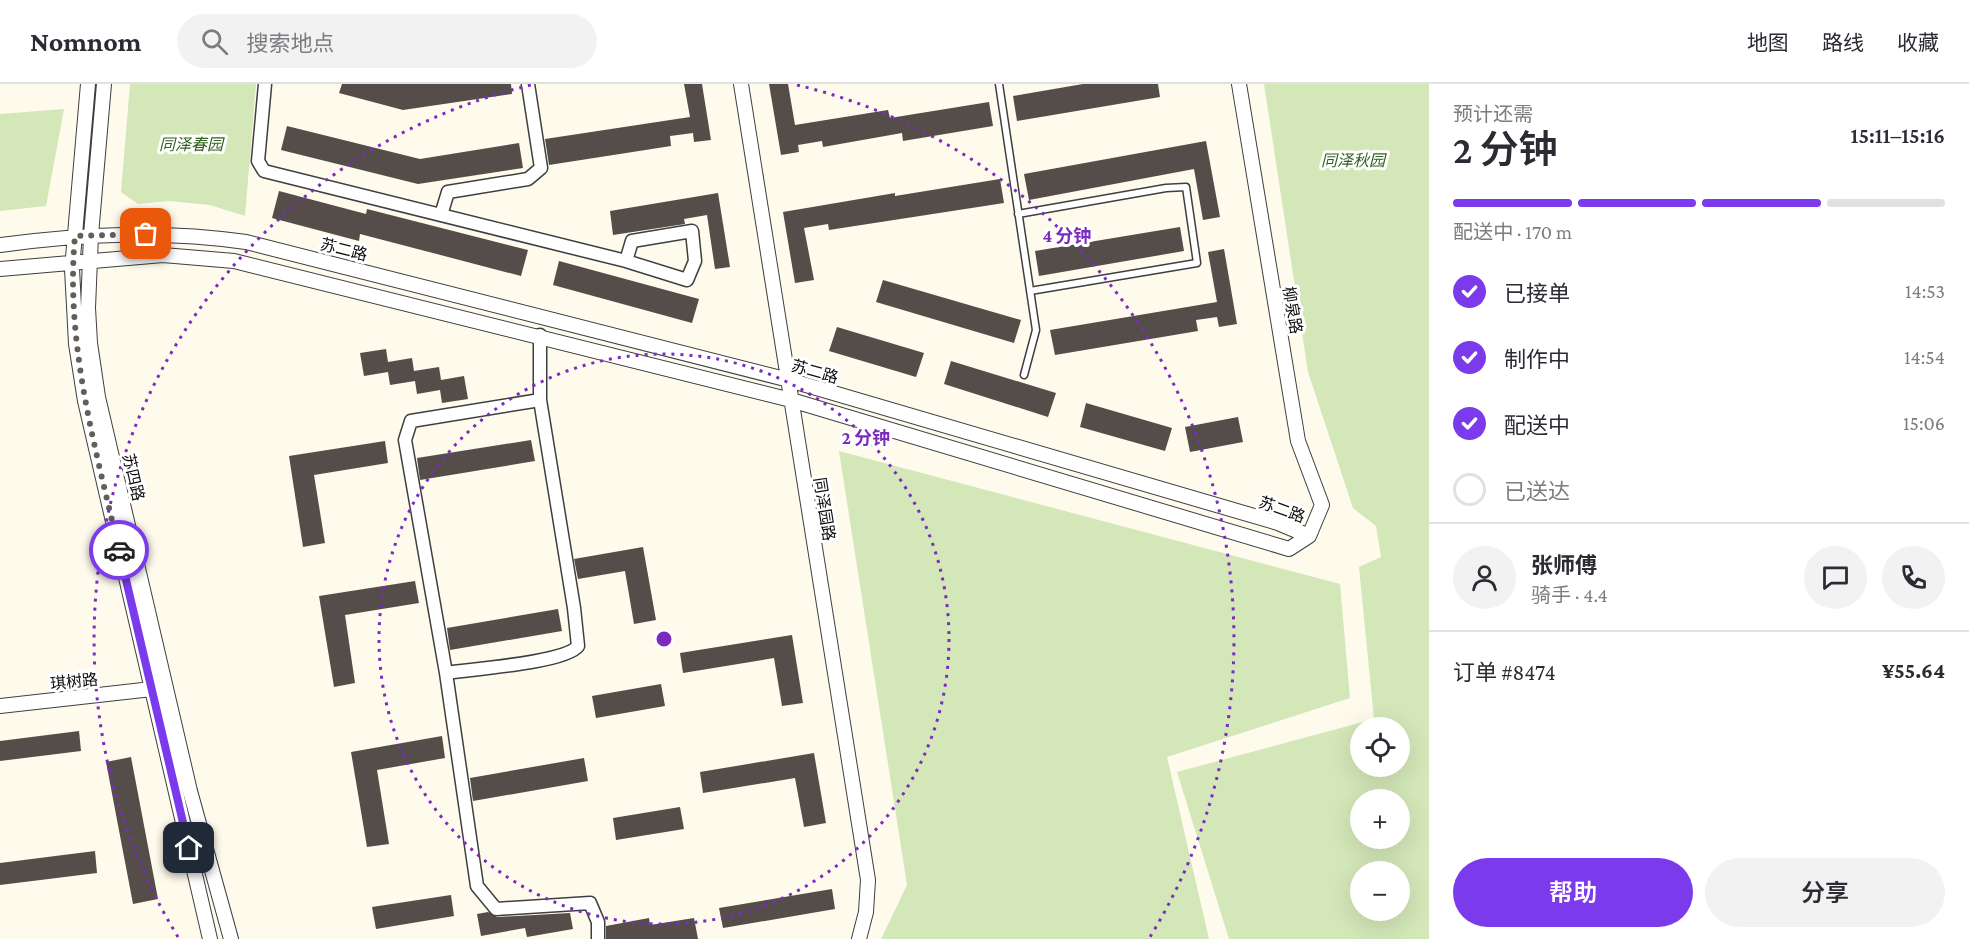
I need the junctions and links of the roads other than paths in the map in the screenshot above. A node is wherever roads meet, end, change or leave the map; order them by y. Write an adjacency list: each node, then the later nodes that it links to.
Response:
1 (88, 84): 11 (street, 苏四路)
2 (104, 84): 10 (street, 苏四路)
3 (265, 84): 8 (street)
4 (528, 84): 8 (street)
5 (741, 84): 20 (street, 同泽园路)
6 (999, 84): 9 (lane)
7 (1239, 84): 23 (street, 柳泉路)
8 (441, 214): 15 (street)
9 (1017, 214): 17 (lane); 17 (lane)
10 (91, 235): 11 (street, 苏二路); 13 (street, 苏四路); 20 (street, 苏二路)
11 (75, 236): 12 (street, 苏二路); 14 (street, 苏四路)
12 (0, 245)
13 (89, 260): 14 (street, 苏二路); 18 (street, 苏二路); 28 (street, 苏四路)
14 (73, 261): 16 (street, 苏二路); 25 (street, 苏四路)
15 (626, 261): 15 (street)
16 (0, 269)
17 (1030, 291): 19 (lane)
18 (540, 335): 21 (street); 22 (street, 苏二路)
19 (1024, 375)
20 (789, 380): 22 (street, 同泽园路); 23 (street, 苏二路)
21 (540, 400): 24 (street); 24 (street)
22 (791, 400): 23 (street, 苏二路); 30 (street, 同泽园路)
23 (1309, 536)
24 (446, 673): 29 (street)
25 (152, 689): 26 (street, 琪树路); 27 (street, 苏四路)
26 (0, 706)
27 (210, 939)
28 (231, 939)
29 (598, 939)
30 (859, 939)

